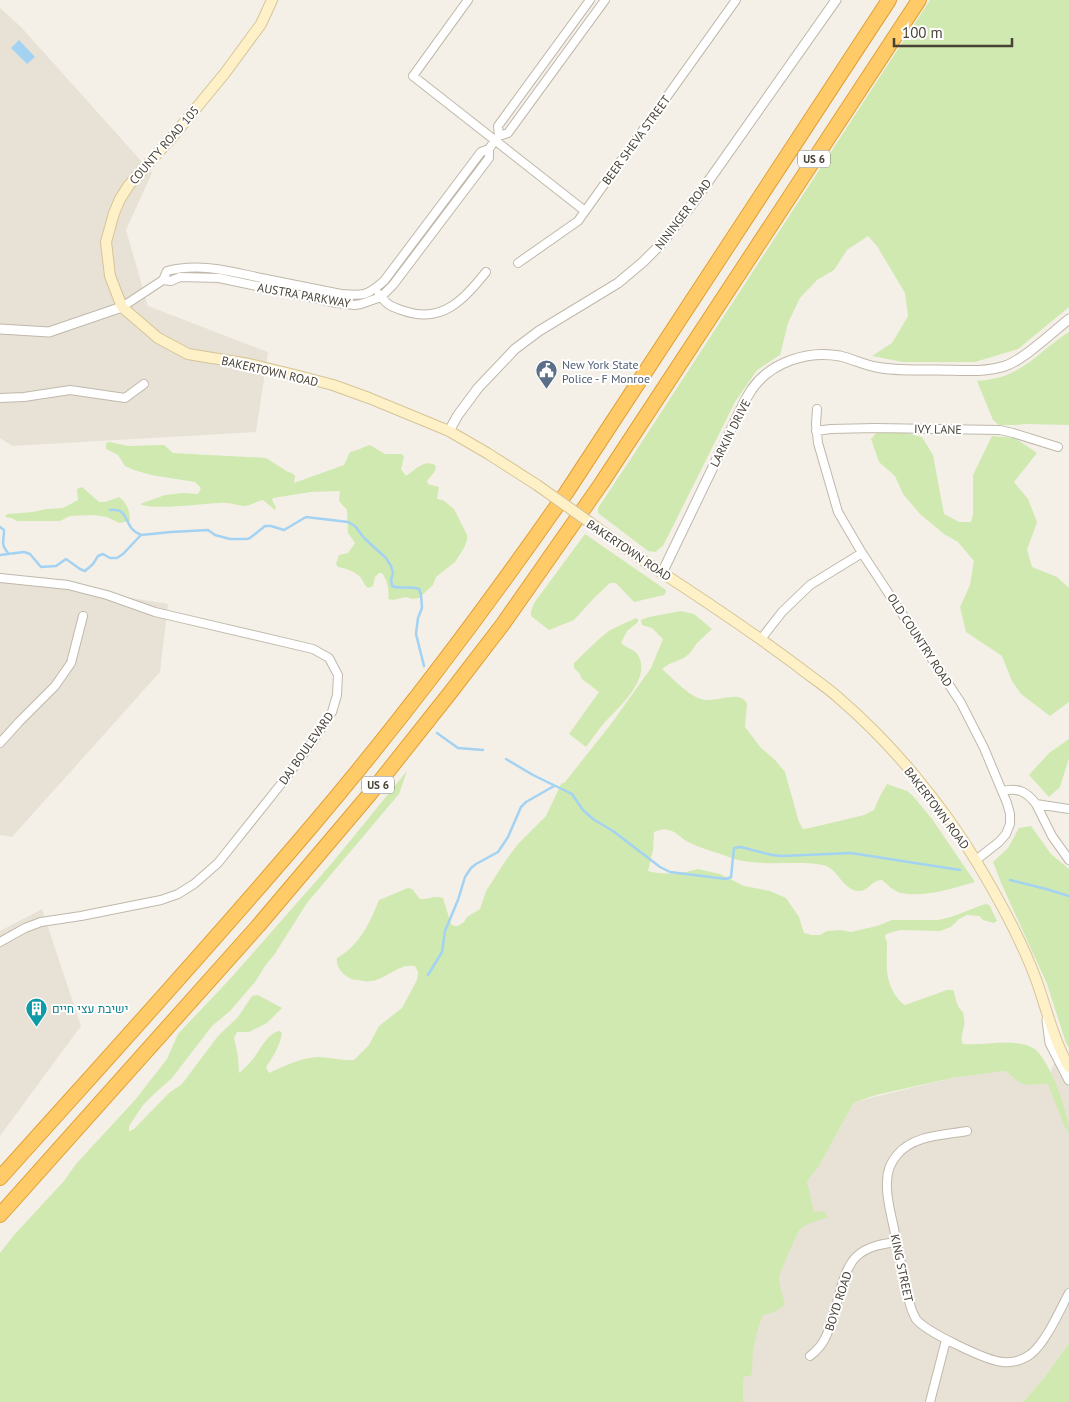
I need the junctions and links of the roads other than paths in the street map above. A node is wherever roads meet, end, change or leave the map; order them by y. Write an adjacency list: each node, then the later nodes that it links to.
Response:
1 (272, 0): 17 (main road, COUNTY ROAD 105)
2 (468, 0): 9 (street)
3 (590, 0): 9 (street)
4 (605, 0): 9 (street)
5 (736, 0): 11 (street, BEER SHEVA STREET)
6 (836, 0): 23 (street, NININGER ROAD)
7 (889, 0): 42 (highway, US 6)
8 (919, 0): 43 (highway, US 6)
9 (497, 138): 10 (street); 11 (street)
10 (489, 150): 15 (street); 16 (street)
11 (585, 211): 12 (street, BEER SHEVA STREET)
12 (518, 263)
13 (486, 272): 16 (street)
14 (164, 280): 15 (street, AUSTRA PARKWAY); 16 (street, AUSTRA PARKWAY); 17 (street, AUSTRA PARKWAY)
15 (374, 289): 16 (street)
16 (381, 298)
17 (122, 307): 19 (street); 23 (main road, BAKERTOWN ROAD)
18 (1069, 319): 27 (street, LARKIN DRIVE)
19 (0, 329)
20 (144, 384): 21 (street)
21 (0, 398)
22 (817, 409): 24 (street, OLD COUNTRY ROAD)
23 (449, 431): 27 (main road, BAKERTOWN ROAD, bridge)
24 (816, 431): 25 (street, IVY LANE); 26 (street, OLD COUNTRY ROAD)
25 (1058, 447)
26 (862, 553): 30 (street); 32 (street, OLD COUNTRY ROAD)
27 (662, 572): 30 (main road, BAKERTOWN ROAD)
28 (0, 578): 37 (street, DAJ BOULEVARD)
29 (82, 616): 31 (street)
30 (761, 639): 35 (main road, BAKERTOWN ROAD)
31 (0, 743)
32 (1003, 791): 33 (street); 35 (street, OLD COUNTRY ROAD)
33 (1036, 804): 34 (street); 36 (street)
34 (1069, 809)
35 (976, 860): 38 (main road, BAKERTOWN ROAD)
36 (1069, 860)
37 (0, 942)
38 (1046, 1012): 39 (main road, BAKERTOWN ROAD); 40 (street)
39 (1069, 1067)
40 (1069, 1080)
41 (967, 1131): 44 (street, KING STREET)
42 (0, 1178)
43 (0, 1216)
44 (896, 1242): 46 (street, KING STREET); 47 (street, BOYD ROAD)
45 (1069, 1293): 46 (street, KING STREET)
46 (946, 1340): 48 (street)
47 (810, 1356)
48 (930, 1402)

